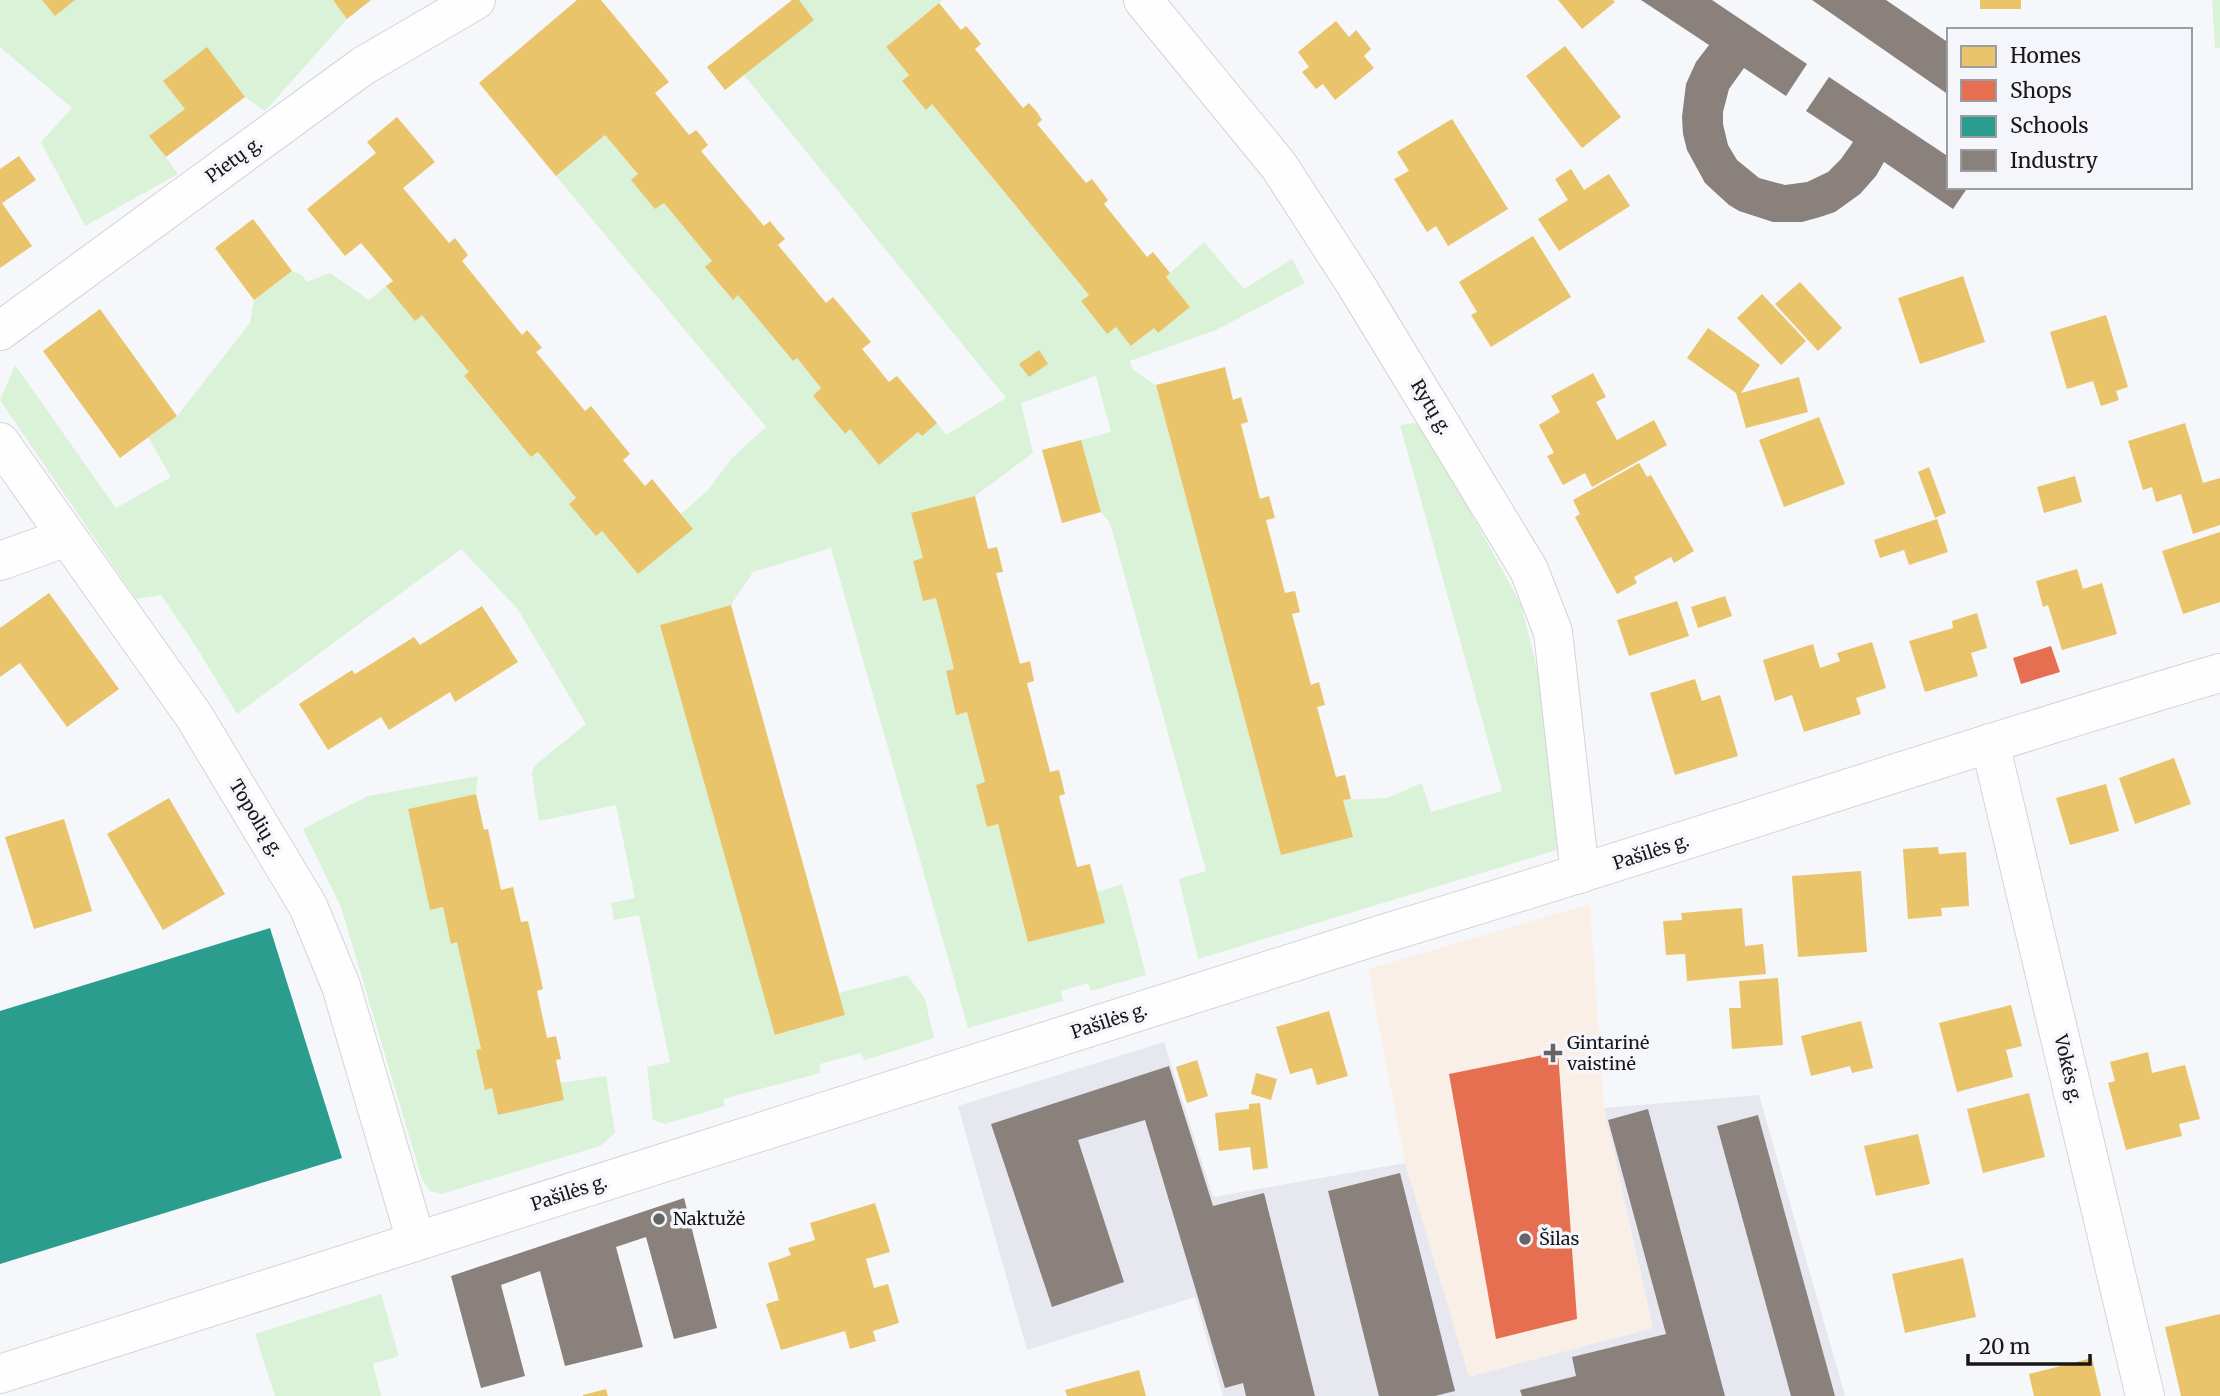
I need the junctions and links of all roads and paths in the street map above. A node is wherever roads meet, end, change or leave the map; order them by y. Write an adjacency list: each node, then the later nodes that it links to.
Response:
1 (476, 0): 3 (street, Pietų g.)
2 (1143, 0): 9 (street, Rytų g.)
3 (0, 331)
4 (0, 442): 5 (street, Topolių g.)
5 (67, 537): 6 (street); 10 (street, Topolių g.)
6 (0, 561)
7 (2220, 673): 8 (street, Pašilės g.)
8 (1990, 743): 9 (street, Pašilės g.); 12 (street, Vokės g.)
9 (1580, 874): 10 (street, Pašilės g.)
10 (416, 1241): 11 (street, Pašilės g.)
11 (0, 1374)
12 (2145, 1396)

